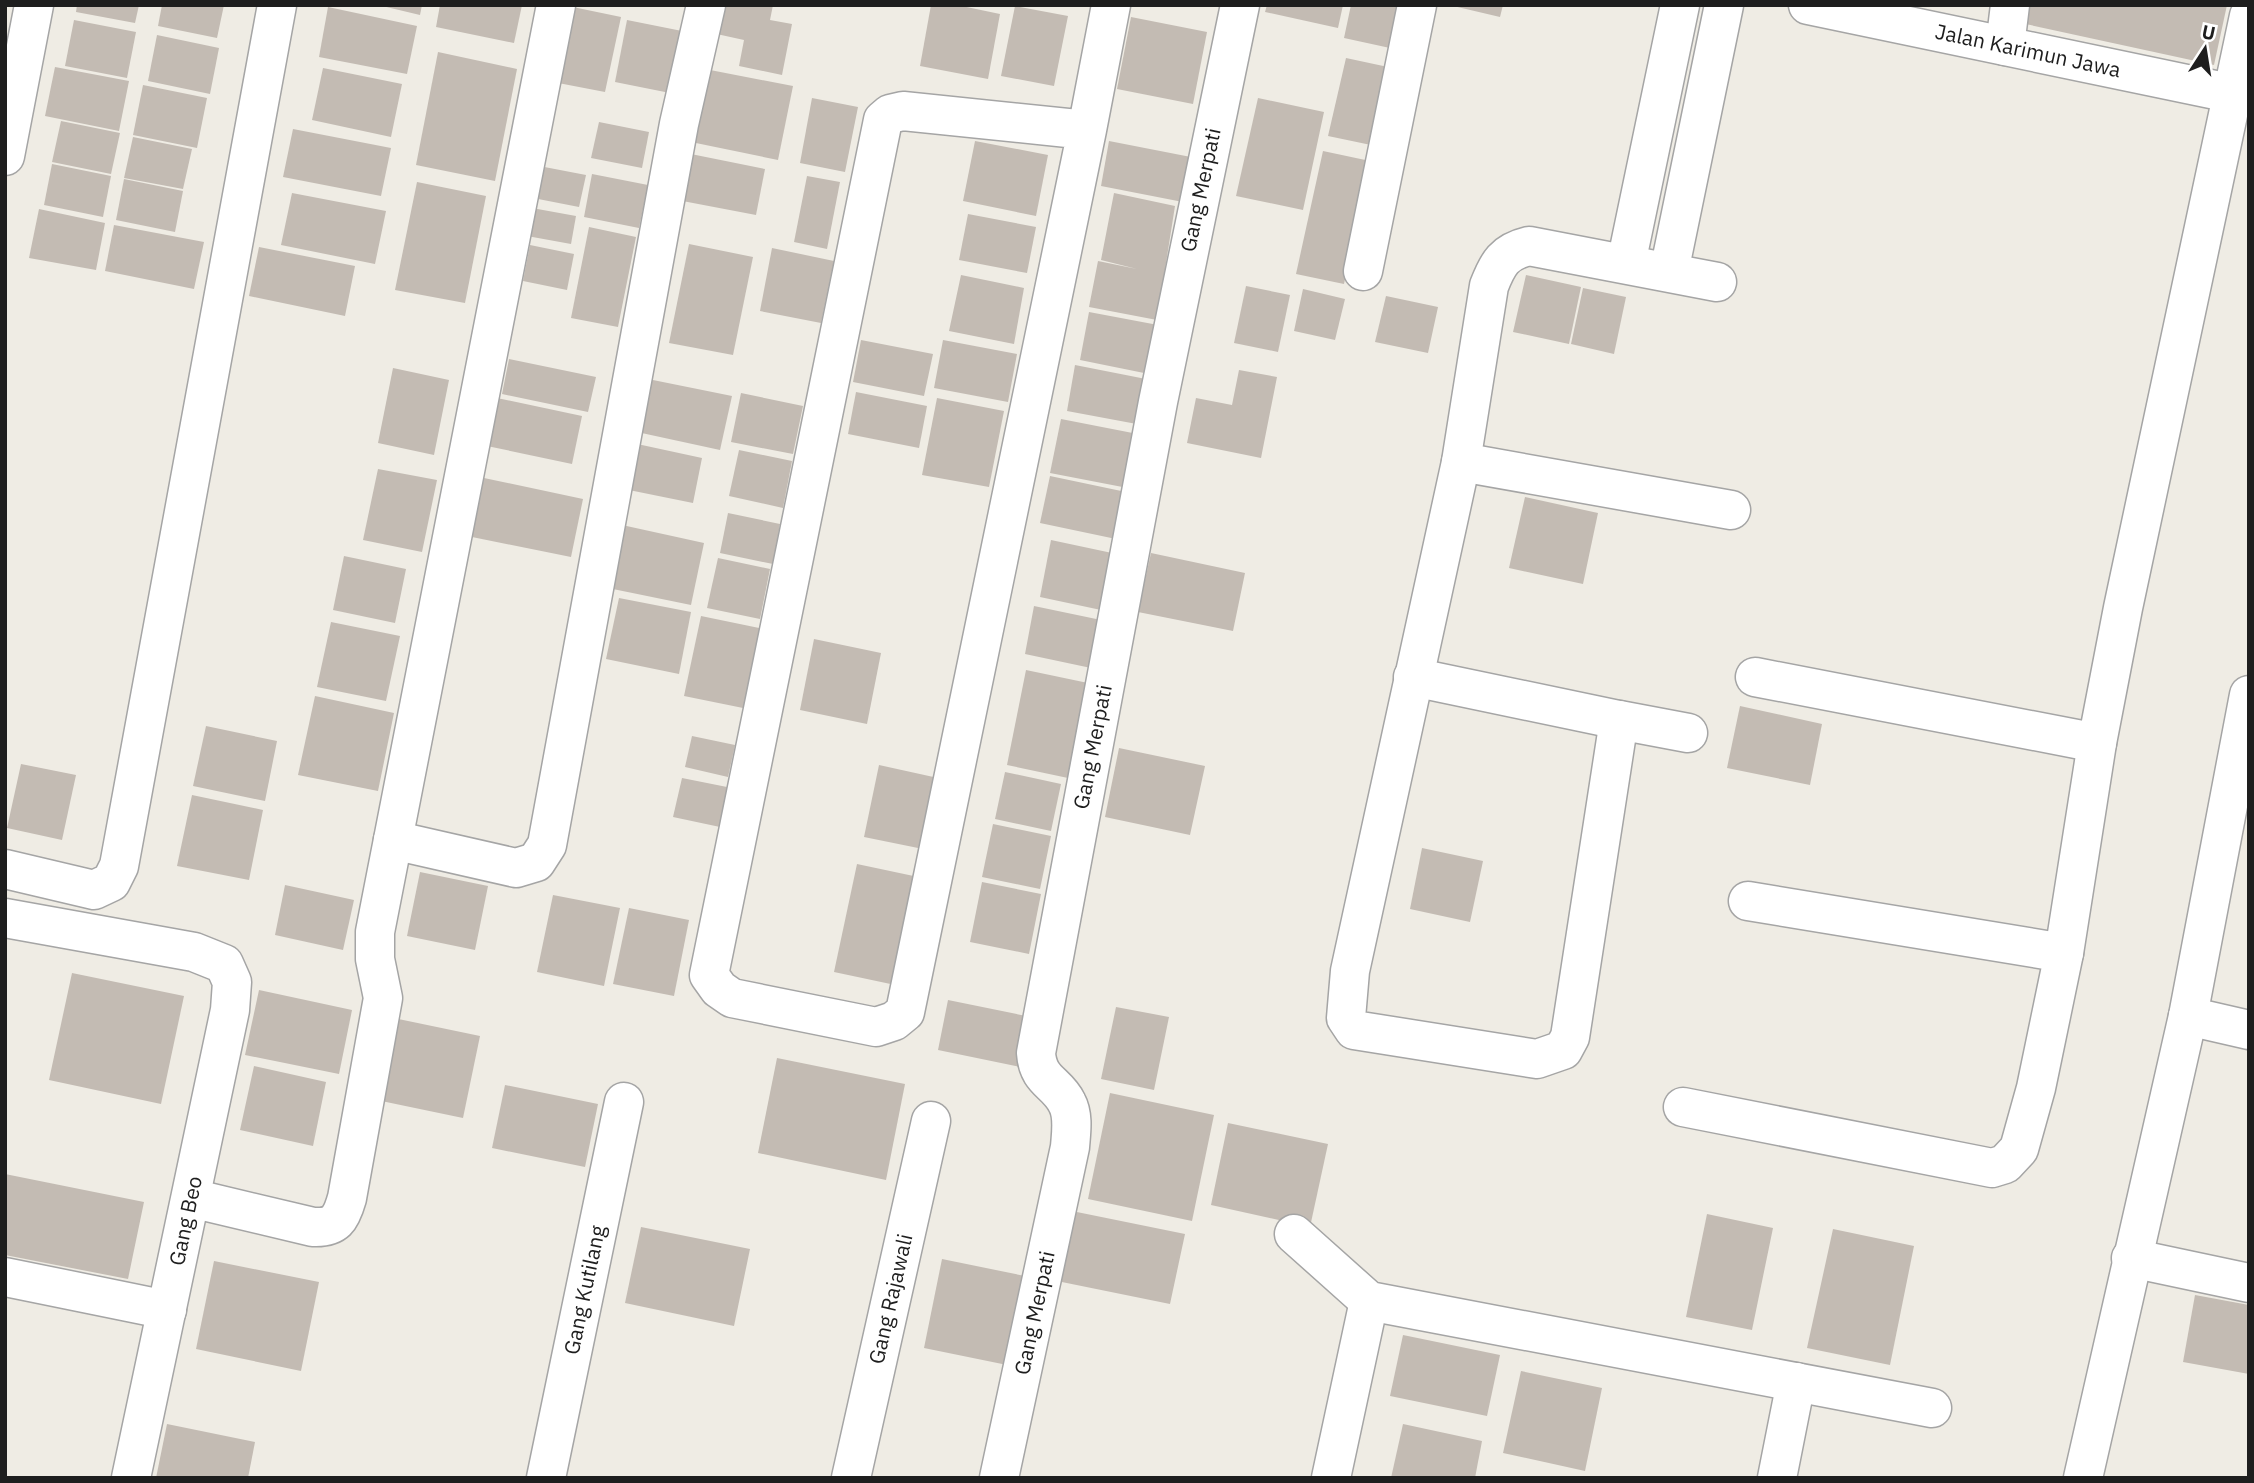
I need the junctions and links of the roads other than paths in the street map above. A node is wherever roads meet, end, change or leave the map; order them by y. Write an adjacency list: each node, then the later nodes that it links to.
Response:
1 (34, 5): 16 (street)
2 (277, 5): 31 (street)
3 (556, 5): 30 (street)
4 (706, 5): 30 (street)
5 (1111, 5): 15 (street)
6 (1240, 5): 52 (street, Gang Merpati)
7 (1418, 5): 18 (street)
8 (1681, 5): 17 (street)
9 (1724, 5): 19 (street)
10 (1808, 5): 13 (street, Jalan Karimun Jawa)
11 (2010, 5): 13 (street)
12 (2249, 16): 14 (street)
13 (2005, 46): 14 (street, Jalan Karimun Jawa)
14 (2241, 96): 29 (street)
15 (1087, 130): 15 (street)
16 (5, 156)
17 (1626, 264): 19 (street); 21 (street)
18 (1363, 271)
19 (1668, 272): 20 (street)
20 (1717, 282)
21 (1461, 462): 22 (street); 23 (street)
22 (1731, 510)
23 (1413, 677): 26 (street); 26 (street)
24 (1755, 677): 29 (street)
25 (2249, 695): 28 (street)
26 (1619, 720): 27 (street)
27 (1688, 733)
28 (2245, 738): 35 (street)
29 (2097, 743): 34 (street)
30 (393, 840): 40 (street)
31 (5, 869)
32 (1748, 901): 34 (street)
33 (5, 918): 40 (street, Gang Beo)
34 (2064, 953): 38 (street)
35 (2188, 1016): 36 (street); 42 (street)
36 (2249, 1030)
37 (624, 1102): 50 (street, Gang Kutilang)
38 (1683, 1107)
39 (931, 1121): 51 (street, Gang Rajawali)
40 (191, 1198): 46 (street, Gang Beo)
41 (1294, 1234): 45 (street)
42 (2131, 1258): 44 (street); 55 (street)
43 (5, 1277): 46 (street)
44 (2249, 1283)
45 (1369, 1301): 47 (street); 53 (street)
46 (167, 1310): 49 (street, Gang Beo)
47 (1796, 1381): 48 (street); 54 (street)
48 (1932, 1408)
49 (131, 1478)
50 (546, 1478)
51 (851, 1478)
52 (999, 1478)
53 (1331, 1478)
54 (1777, 1478)
55 (2083, 1478)

